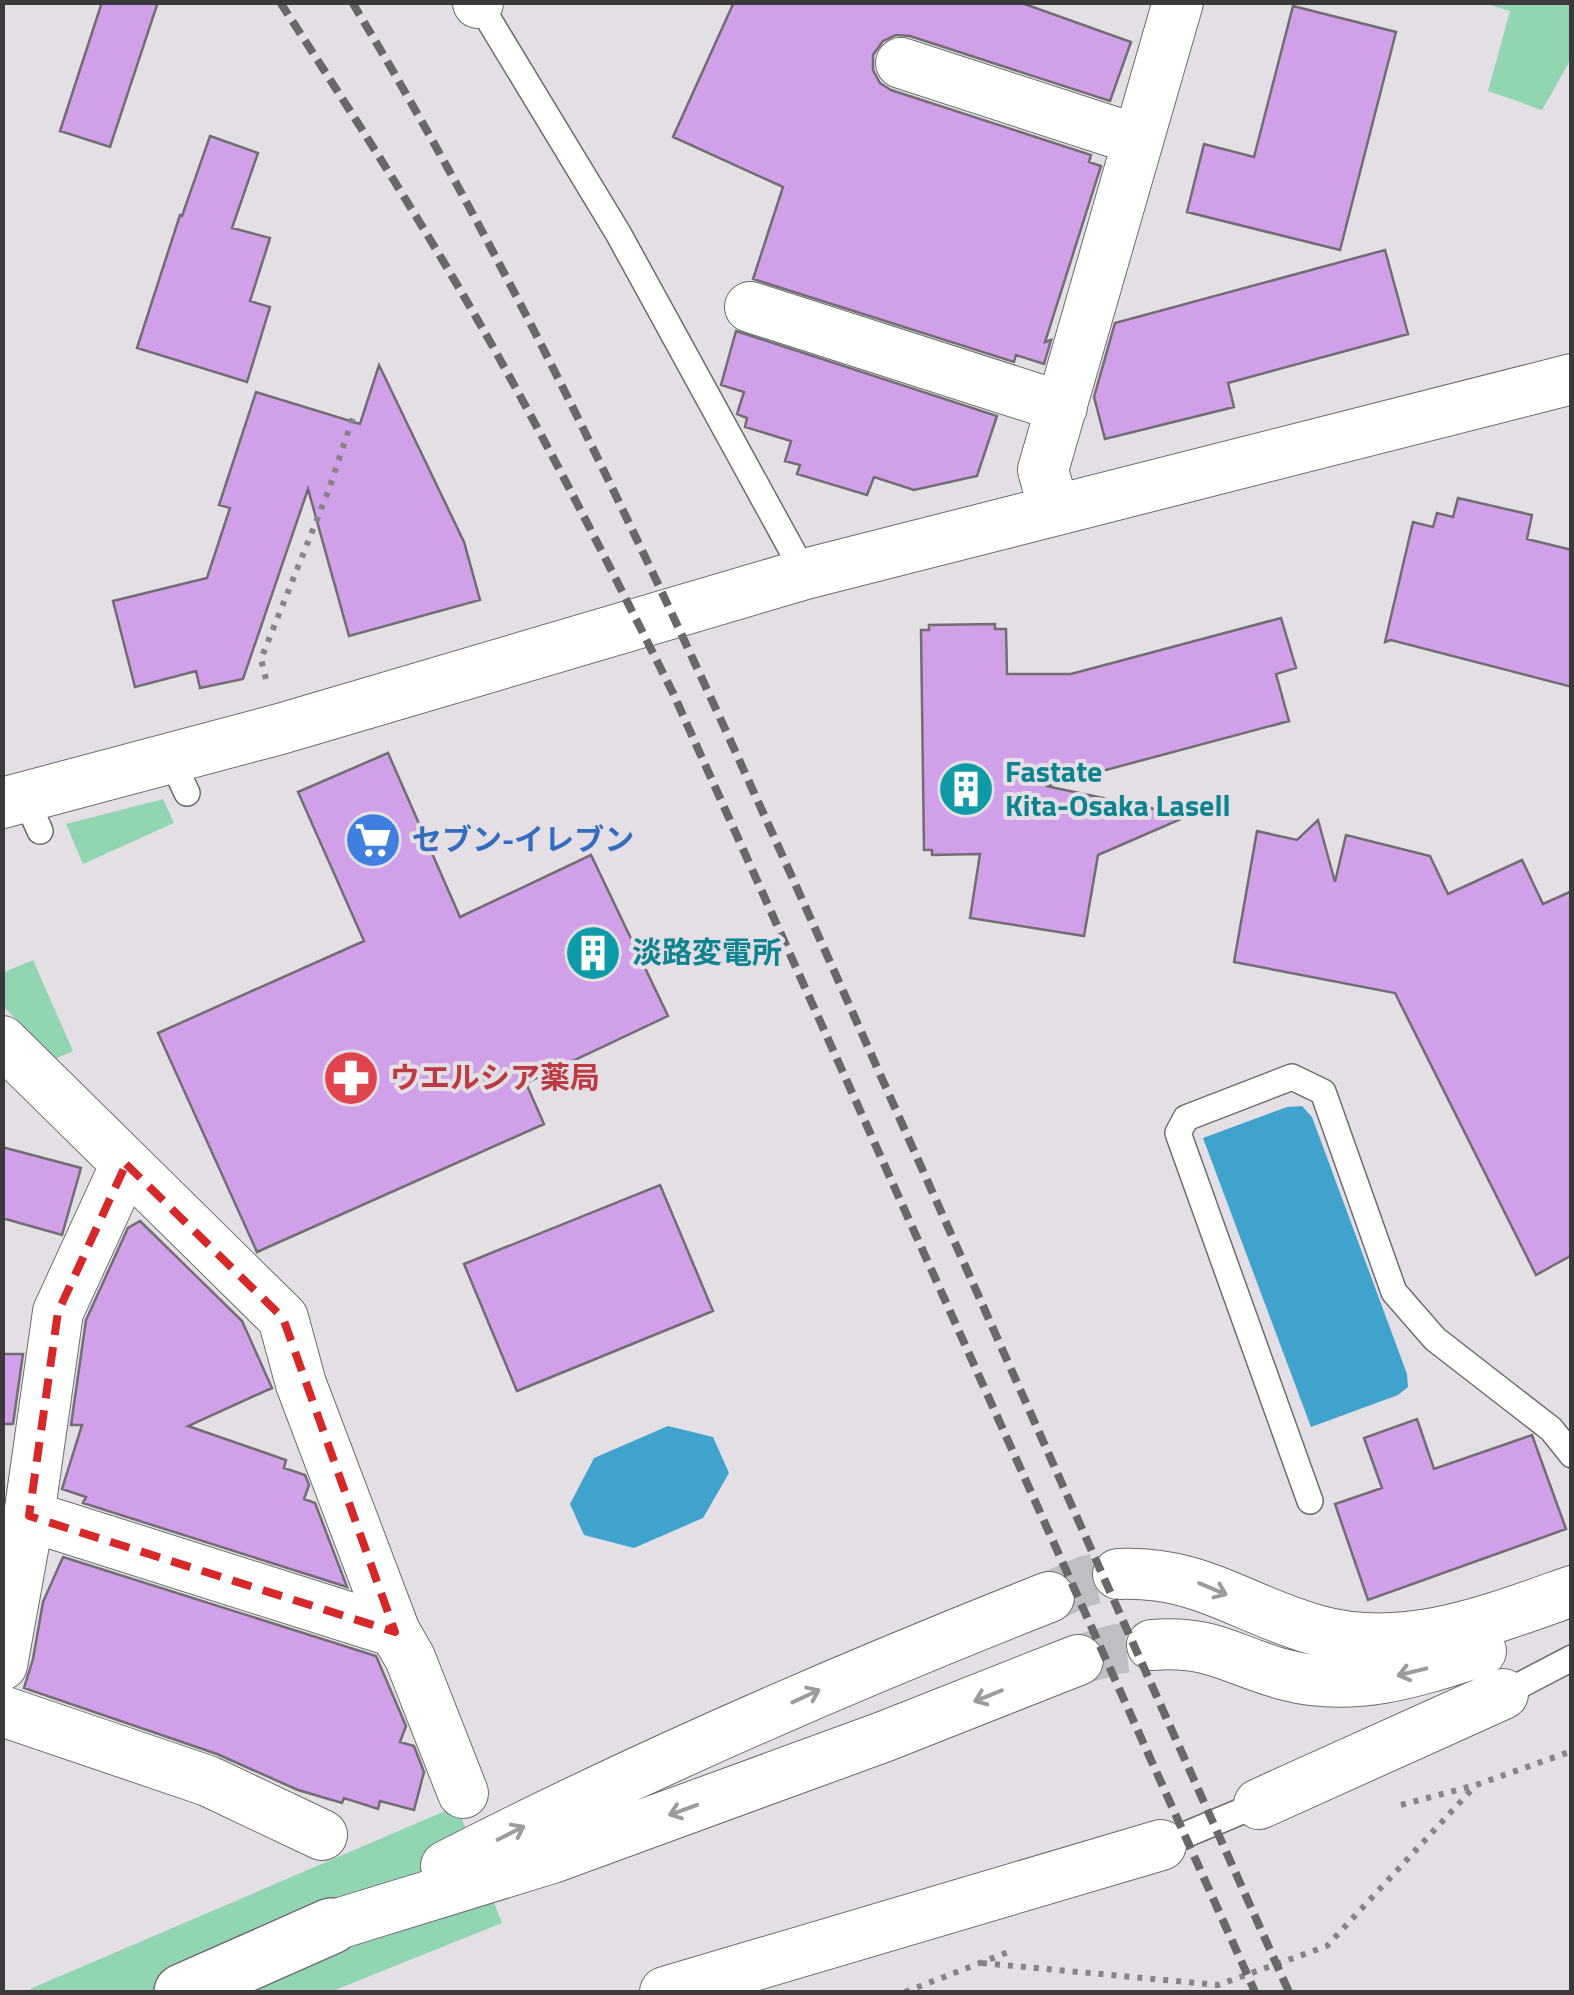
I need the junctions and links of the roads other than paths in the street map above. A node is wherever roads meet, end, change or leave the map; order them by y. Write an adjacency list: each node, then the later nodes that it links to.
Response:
1 (478, 2): 9 (lane)
2 (1178, 2): 4 (street)
3 (901, 63): 4 (street)
4 (1138, 140): 7 (street)
5 (750, 307): 7 (street)
6 (1572, 378): 8 (street)
7 (1062, 407): 8 (street)
8 (1054, 509): 9 (street)
9 (805, 574): 10 (street)
10 (23, 810)
11 (2, 1040): 12 (street)
12 (126, 1164): 15 (street); 20 (street)
13 (1572, 1455): 14 (lane)
14 (1310, 1501)
15 (29, 1516): 20 (street); 24 (street)
16 (1118, 1574): 17 (street, one-way to 17)
17 (1572, 1591)
18 (1049, 1597): 31 (street, one-way to 18)
19 (1572, 1621): 21 (street, one-way to 21)
20 (395, 1632): 27 (street)
21 (1152, 1645)
22 (1572, 1658): 25 (lane)
23 (1078, 1660): 31 (street, one-way to 31)
24 (2, 1665)
25 (1504, 1694): 28 (street)
26 (2, 1711): 29 (street)
27 (463, 1794)
28 (1250, 1807): 30 (lane)
29 (322, 1835)
30 (1161, 1844): 33 (street)
31 (331, 1926): 32 (street)
32 (182, 1992)
33 (665, 1992)

